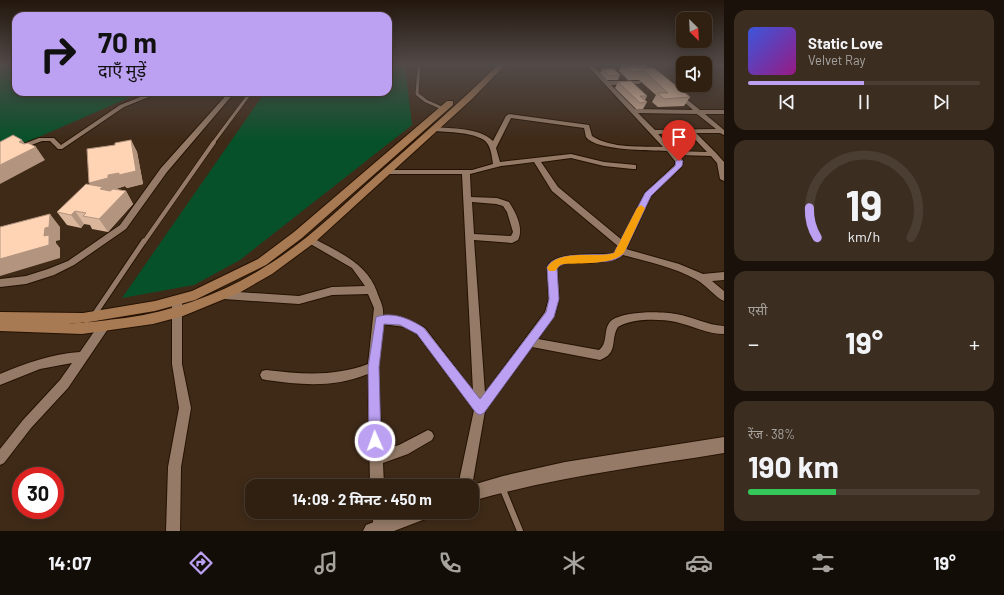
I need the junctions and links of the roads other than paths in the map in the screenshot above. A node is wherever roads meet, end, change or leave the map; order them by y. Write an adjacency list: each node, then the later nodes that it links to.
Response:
1 (417, 90): 9 (lane)
2 (465, 90): 9 (main road)
3 (475, 90): 13 (main road)
4 (613, 90): 10 (street)
5 (677, 92): 11 (street)
6 (148, 96): 20 (street)
7 (229, 96): 33 (street)
8 (248, 96): 40 (lane)
9 (444, 109): 37 (main road)
10 (633, 111): 11 (street); 15 (street)
11 (699, 112): 12 (street); 14 (street)
12 (724, 112)
13 (433, 129): 17 (street); 24 (main road)
14 (722, 129): 16 (street)
15 (653, 132): 16 (street); 18 (street)
16 (690, 132): 19 (street)
17 (492, 148): 18 (street); 22 (street)
18 (671, 151): 19 (street); 30 (street)
19 (714, 154): 26 (street)
20 (0, 156)
21 (536, 160): 22 (street); 23 (street); 30 (street)
22 (497, 164): 25 (street)
23 (633, 167)
24 (386, 172): 25 (street); 29 (main road)
25 (466, 173): 27 (street)
26 (724, 179)
27 (468, 199): 28 (street); 28 (street)
28 (470, 237): 50 (street)
29 (310, 240): 34 (street); 35 (main road)
30 (622, 249): 32 (street); 45 (street)
31 (724, 276): 32 (street)
32 (703, 278): 36 (street)
33 (0, 283)
34 (372, 290): 35 (street); 41 (street)
35 (224, 295): 38 (main road)
36 (724, 297)
37 (177, 300): 38 (street); 40 (main road)
38 (179, 312): 43 (main road); 61 (street)
39 (0, 317): 40 (main road)
40 (93, 317)
41 (379, 320): 47 (street); 50 (street)
42 (0, 326): 43 (main road)
43 (104, 326): 46 (street)
44 (724, 330): 45 (street)
45 (529, 342): 50 (street)
46 (83, 357): 49 (street); 54 (street)
47 (373, 367): 48 (street); 53 (street)
48 (266, 375)
49 (0, 380)
50 (480, 409): 56 (street)
51 (428, 436): 53 (street)
52 (724, 445): 57 (street)
53 (376, 457): 55 (street)
54 (0, 459)
55 (377, 479)
56 (466, 479)
57 (501, 484): 58 (street); 62 (lane)
58 (479, 491)
59 (396, 519): 60 (street)
60 (377, 524)
61 (173, 531)
62 (520, 531)

